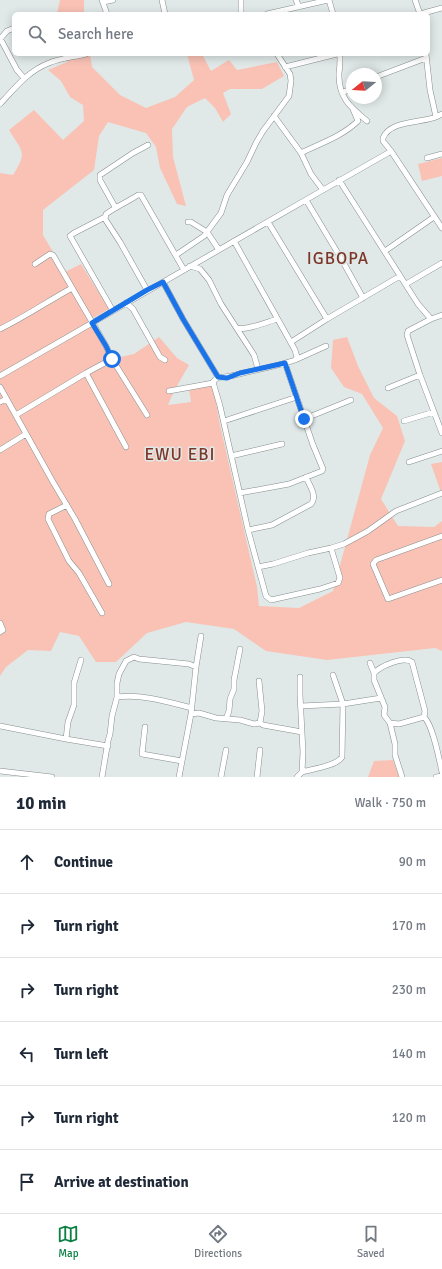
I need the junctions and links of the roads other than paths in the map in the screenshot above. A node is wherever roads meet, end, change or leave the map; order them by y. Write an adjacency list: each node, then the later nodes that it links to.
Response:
1 (113, 0): 7 (street)
2 (162, 0): 11 (street)
3 (241, 0): 12 (street)
4 (296, 0): 8 (street)
5 (328, 0): 8 (street); 14 (street)
6 (415, 0): 15 (street)
7 (102, 1): 10 (street)
8 (299, 7): 13 (street)
9 (442, 8): 16 (street)
10 (106, 12)
11 (165, 12)
12 (241, 12)
13 (276, 12)
14 (332, 12)
15 (419, 12)
16 (427, 12)
17 (12, 29): 18 (street)
18 (0, 38): 26 (street)
19 (77, 56): 26 (street)
20 (278, 56): 24 (street)
21 (330, 56): 24 (street)
22 (338, 56): 28 (street)
23 (426, 56): 25 (street); 33 (street)
24 (286, 67): 32 (street)
25 (382, 74)
26 (24, 78): 29 (street)
27 (346, 91): 28 (street)
28 (342, 93): 30 (street)
29 (1, 100)
30 (353, 109): 34 (street); 37 (street)
31 (442, 114): 33 (street)
32 (274, 116): 37 (street); 51 (street)
33 (436, 117): 36 (street)
34 (367, 121)
35 (148, 145): 42 (street)
36 (391, 151): 40 (street); 47 (street)
37 (301, 153): 41 (street)
38 (442, 154): 39 (street)
39 (427, 158)
40 (339, 180): 41 (street); 54 (street)
41 (323, 190): 43 (street)
42 (111, 200): 44 (street); 45 (street)
43 (306, 200): 49 (street); 67 (street)
44 (115, 207): 45 (street); 55 (street)
45 (109, 211): 46 (street)
46 (105, 216): 66 (street); 69 (street)
47 (434, 217): 50 (street); 54 (street)
48 (188, 222): 51 (street)
49 (268, 222): 52 (street); 72 (street)
50 (442, 228)
51 (207, 232): 53 (street); 55 (street)
52 (234, 241): 53 (street); 71 (street)
53 (219, 250): 56 (street)
54 (385, 251): 62 (street)
55 (176, 255): 61 (street)
56 (198, 262): 59 (street); 60 (street)
57 (442, 263): 64 (street)
58 (35, 264): 65 (street)
59 (190, 266): 60 (street); 61 (street)
60 (200, 269): 75 (street)
61 (184, 270): 63 (street)
62 (400, 276): 64 (street); 67 (street)
63 (163, 282): 66 (street); 87 (street)
64 (406, 284): 73 (street)
65 (72, 288): 74 (street); 76 (street)
66 (147, 290): 68 (street)
67 (363, 298): 72 (street)
68 (126, 303): 69 (street); 80 (street)
69 (113, 311): 74 (street)
70 (442, 316): 73 (street)
71 (277, 319): 75 (street); 77 (street)
72 (327, 319): 77 (street)
73 (431, 319): 85 (street)
74 (92, 323): 79 (street); 86 (street)
75 (236, 328): 83 (street)
76 (0, 329)
77 (291, 342): 81 (street)
78 (326, 346): 81 (street)
79 (112, 359): 84 (street); 98 (street)
80 (165, 360)
81 (295, 360): 82 (street)
82 (285, 363): 83 (street); 92 (street)
83 (258, 369): 87 (street)
84 (86, 373): 97 (street); 105 (street)
85 (420, 375): 90 (street); 96 (street)
86 (0, 376)
87 (218, 377): 88 (street)
88 (213, 383): 91 (street); 100 (street)
89 (0, 387): 93 (street)
90 (388, 388)
91 (169, 391)
92 (297, 397): 99 (street); 100 (street)
93 (6, 399): 95 (street); 97 (street)
94 (351, 400): 99 (street)
95 (0, 402)
96 (434, 412): 101 (street); 102 (street)
97 (16, 415): 103 (street)
98 (147, 416)
99 (304, 419): 110 (street)
100 (224, 421): 108 (street)
101 (404, 421)
102 (442, 433)
103 (26, 434): 106 (street); 113 (street)
104 (282, 444): 108 (street)
105 (126, 447)
106 (0, 450)
107 (442, 451): 109 (street)
108 (231, 456): 111 (street)
109 (409, 462)
110 (306, 476): 111 (street); 114 (street)
111 (240, 493): 114 (street)
112 (442, 493): 116 (street)
113 (67, 505): 119 (street); 120 (street)
114 (248, 530): 117 (street)
115 (442, 536): 118 (street)
116 (331, 548): 117 (street); 117 (street)
117 (258, 567)
118 (442, 580)
119 (109, 584)
120 (102, 613)
121 (0, 623): 122 (street)
122 (0, 632)
123 (201, 636): 127 (street)
124 (240, 649): 138 (street)
125 (81, 660): 144 (street)
126 (370, 663): 128 (street)
127 (196, 666): 132 (street); 136 (street)
128 (374, 673): 133 (street); 137 (street)
129 (333, 675): 134 (street)
130 (300, 677): 135 (street)
131 (259, 682): 139 (street)
132 (118, 697): 136 (street); 146 (street)
133 (381, 698): 134 (street); 140 (street)
134 (342, 704): 135 (street); 152 (street)
135 (301, 706): 143 (street)
136 (192, 711): 138 (street); 150 (street)
137 (424, 717): 140 (street); 145 (street)
138 (226, 719): 139 (street)
139 (260, 723): 143 (street)
140 (390, 723): 161 (street)
141 (0, 726): 144 (street)
142 (144, 727): 150 (street)
143 (302, 732): 152 (street)
144 (66, 740): 146 (street)
145 (435, 744): 147 (street); 153 (street)
146 (108, 746): 156 (street)
147 (442, 746)
148 (226, 750): 158 (street)
149 (260, 750): 159 (street)
150 (182, 761): 157 (street)
151 (0, 771): 155 (street)
152 (302, 772): 160 (street)
153 (442, 772)
154 (442, 776): 162 (street)
155 (50, 777)
156 (102, 777)
157 (179, 777)
158 (221, 777)
159 (257, 777)
160 (297, 777)
161 (402, 777)
162 (436, 777)

